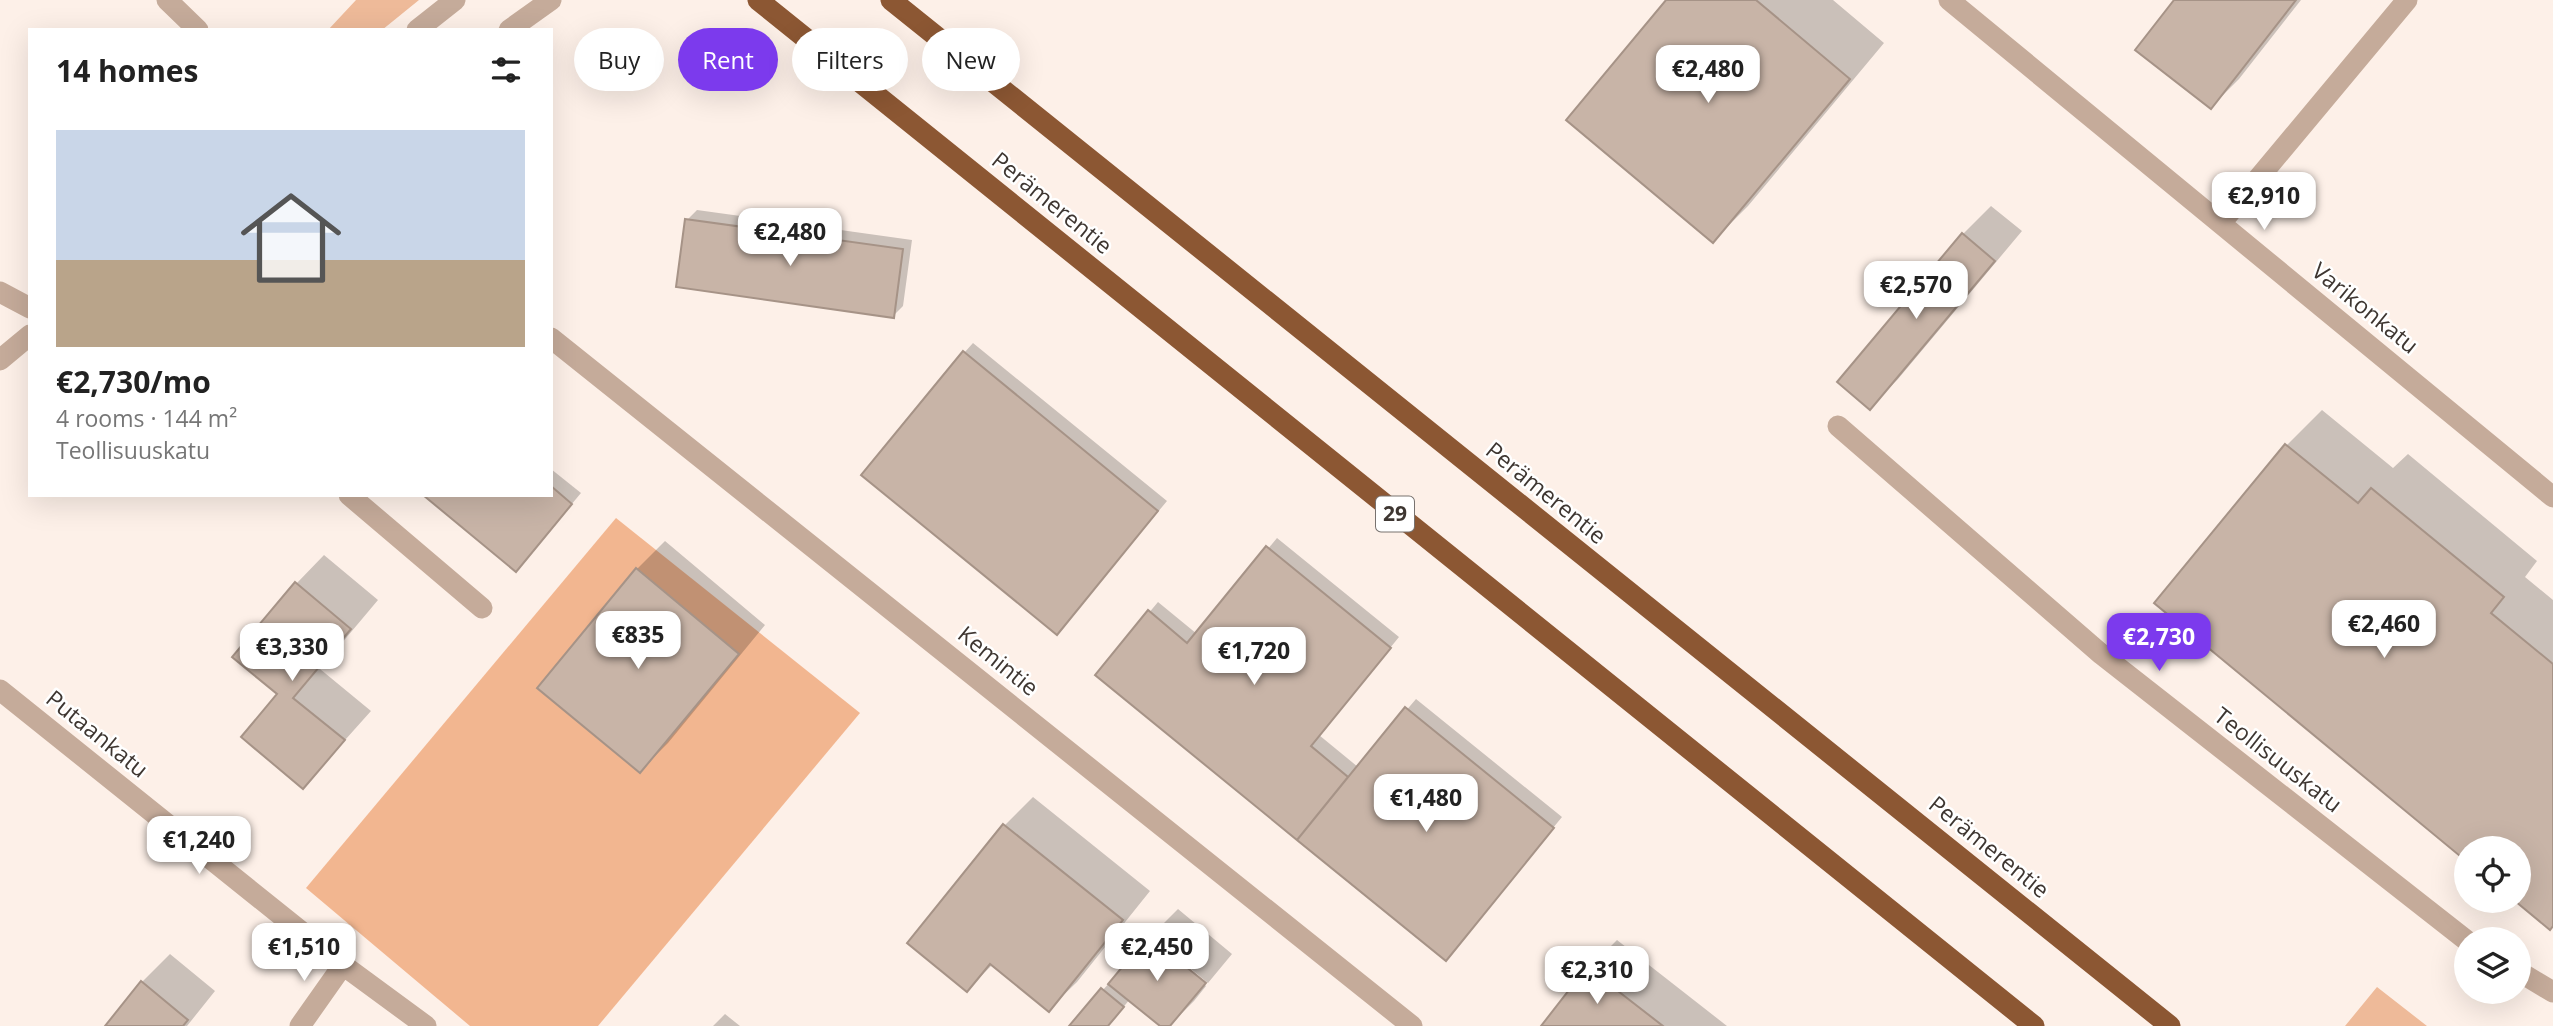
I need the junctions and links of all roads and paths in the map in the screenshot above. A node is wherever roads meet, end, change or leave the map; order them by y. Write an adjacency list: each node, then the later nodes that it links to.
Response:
1 (167, 0): 8 (street)
2 (455, 0): 9 (street)
3 (551, 0): 10 (street)
4 (758, 0): 29 (highway, Perämerentie / 29)
5 (891, 0): 30 (highway, Perämerentie)
6 (1949, 0): 11 (street, Varikonkatu)
7 (2407, 0): 11 (street)
8 (196, 28)
9 (420, 28)
10 (512, 28)
11 (2221, 223): 19 (street, Varikonkatu)
12 (0, 292): 13 (street)
13 (28, 307)
14 (28, 337): 16 (street)
15 (553, 340): 28 (street, Kemintie)
16 (0, 360)
17 (1838, 426): 22 (street, Teollisuuskatu)
18 (351, 497): 20 (street)
19 (2553, 497)
20 (482, 608)
21 (0, 690): 23 (street, Putaankatu)
22 (2454, 931)
23 (342, 965): 26 (street); 27 (street, Putaankatu)
24 (2531, 979): 25 (street)
25 (2553, 992)
26 (300, 1026)
27 (426, 1026)
28 (1412, 1026)
29 (2034, 1026)
30 (2170, 1026)

